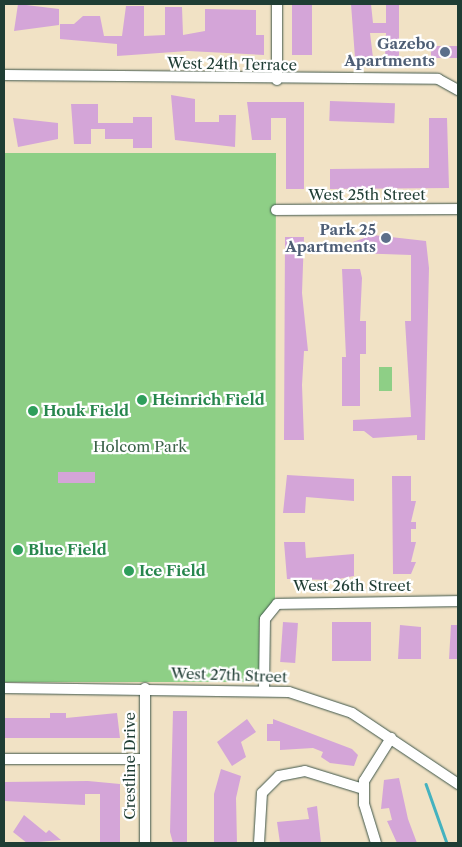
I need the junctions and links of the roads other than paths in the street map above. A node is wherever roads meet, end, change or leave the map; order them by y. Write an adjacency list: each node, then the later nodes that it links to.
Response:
1 (277, 4): 3 (street)
2 (5, 75): 3 (street, West 24th Terrace)
3 (277, 80): 4 (street, West 24th Terrace)
4 (457, 89)
5 (458, 209): 6 (street, West 25th Street)
6 (276, 210)
7 (458, 601): 10 (street, West 26th Street)
8 (4, 688): 9 (street, West 27th Street)
9 (145, 688): 10 (street, West 27th Street); 13 (street, Crestline Drive)
10 (264, 689): 11 (street, West 27th Street)
11 (391, 738): 14 (street, West 27th Street); 15 (street)
12 (4, 759): 13 (street)
13 (145, 759): 16 (street, Crestline Drive)
14 (458, 784)
15 (363, 789): 17 (street); 18 (street)
16 (145, 843)
17 (259, 843)
18 (376, 843)

